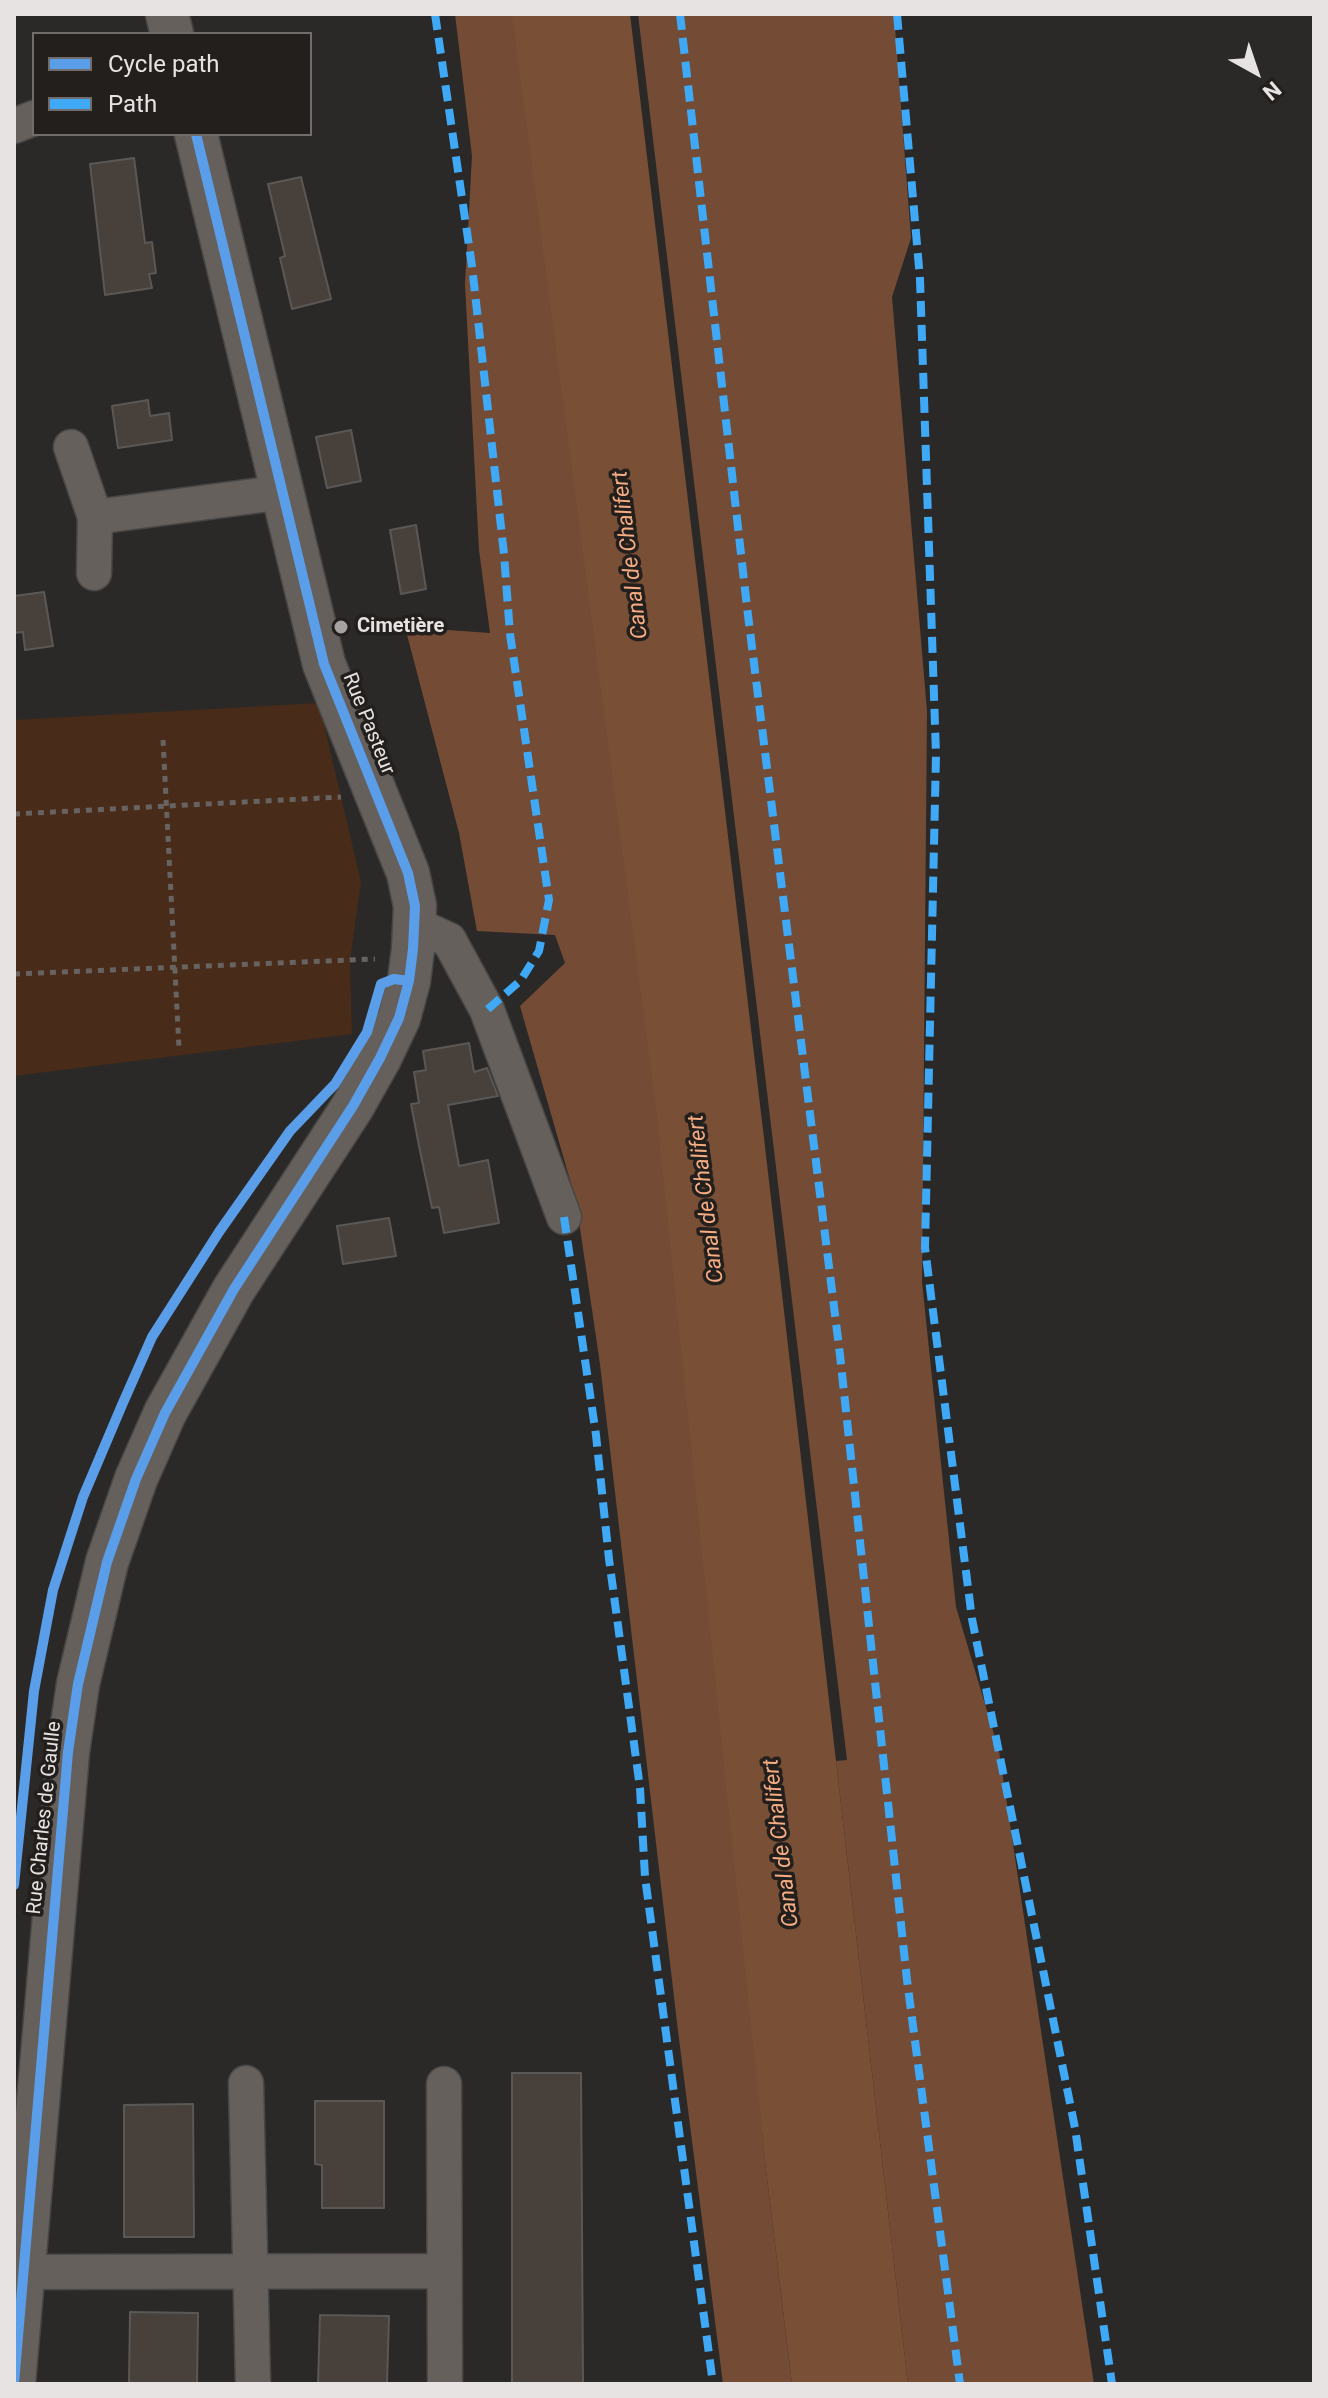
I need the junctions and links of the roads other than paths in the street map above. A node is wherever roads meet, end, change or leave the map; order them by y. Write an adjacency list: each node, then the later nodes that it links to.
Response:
1 (196, 136): 3 (street, Rue Pasteur)
2 (71, 447): 4 (street)
3 (284, 492): 4 (street); 6 (street, Rue Pasteur)
4 (95, 517): 5 (street)
5 (94, 573)
6 (413, 941): 7 (street); 8 (street, Rue Pasteur)
7 (564, 1217)
8 (234, 1289): 13 (street, Rue Charles de Gaulle)
9 (246, 2083): 11 (street)
10 (444, 2084): 12 (street)
11 (252, 2271): 12 (street); 13 (street); 15 (street)
12 (443, 2271): 16 (street)
13 (22, 2272): 14 (street, Rue Charles de Gaulle)
14 (14, 2383)
15 (253, 2384)
16 (445, 2384)

